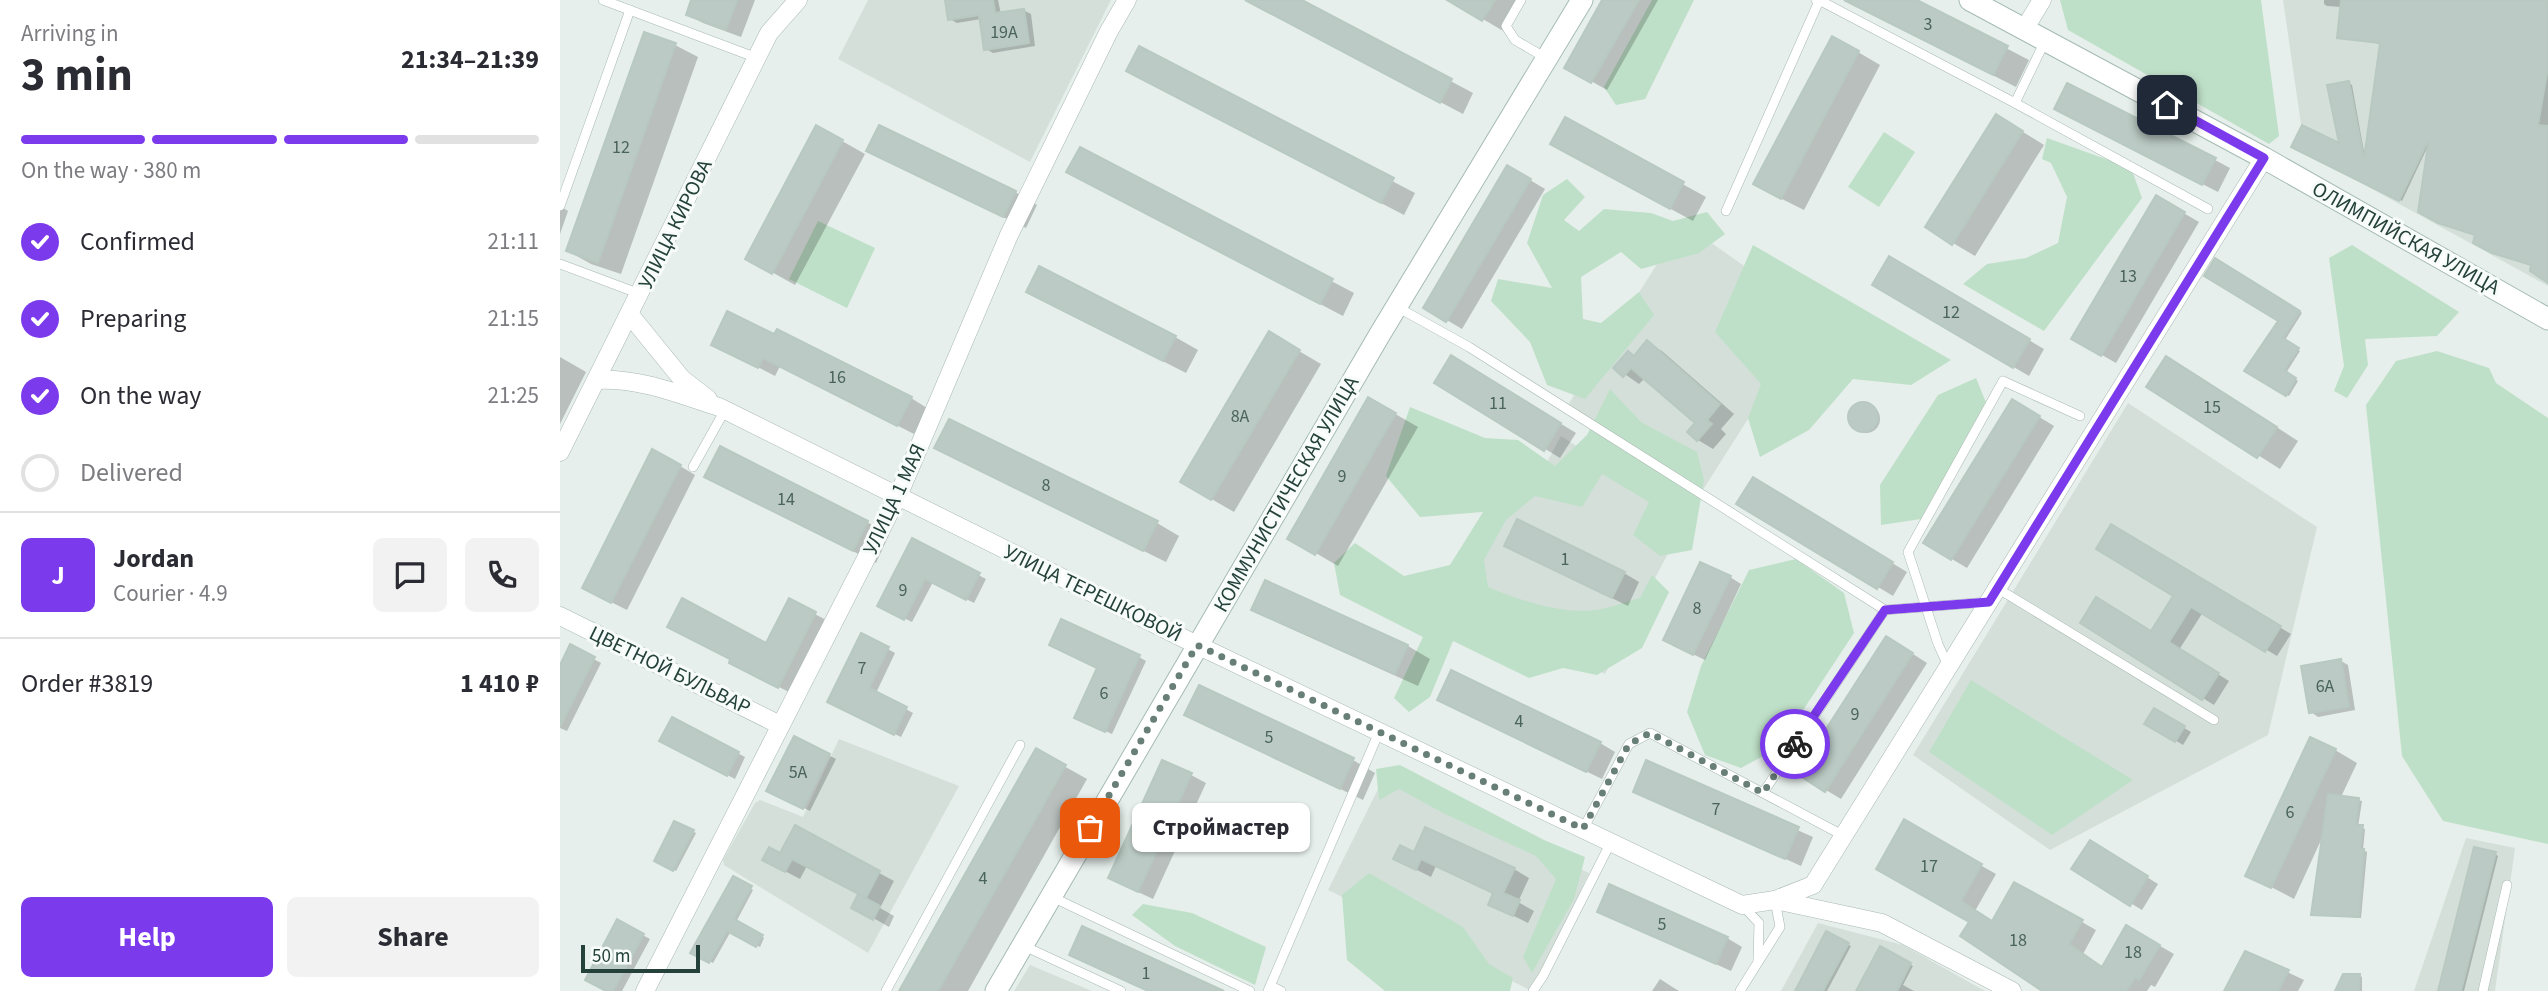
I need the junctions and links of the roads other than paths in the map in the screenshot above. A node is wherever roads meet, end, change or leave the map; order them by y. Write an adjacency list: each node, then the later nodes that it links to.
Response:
1 (603, 0): 9 (lane)
2 (798, 0): 12 (street, УЛИЦА КИРОВА)
3 (1127, 0): 30 (street, УЛИЦА 1 МАЯ)
4 (1521, 0): 13 (lane)
5 (1582, 0): 13 (street, КОММУНИСТИЧЕСКАЯ УЛИЦА)
6 (1818, 0): 14 (lane); 19 (lane)
7 (1970, 0): 10 (street, ОЛИМПИЙСКАЯ УЛИЦА)
8 (2042, 0): 10 (street)
9 (630, 10): 12 (lane); 16 (lane)
10 (2025, 28): 11 (street, ОЛИМПИЙСКАЯ УЛИЦА)
11 (2046, 40): 14 (lane); 15 (street, ОЛИМПИЙСКАЯ УЛИЦА)
12 (757, 58): 21 (street, УЛИЦА КИРОВА)
13 (1547, 58): 22 (street, КОММУНИСТИЧЕСКАЯ УЛИЦА)
14 (2015, 103): 18 (lane)
15 (2264, 158): 24 (street, ОЛИМПИЙСКАЯ УЛИЦА); 31 (street)
16 (563, 189): 17 (lane)
17 (560, 206)
18 (2208, 209)
19 (1726, 211)
20 (560, 264): 21 (lane)
21 (640, 295): 23 (street, УЛИЦА КИРОВА)
22 (1397, 307): 33 (lane); 35 (street, КОММУНИСТИЧЕСКАЯ УЛИЦА)
23 (631, 315): 25 (street, УЛИЦА КИРОВА); 26 (street, УЛИЦА ТЕРЕШКОВОЙ)
24 (2548, 318)
25 (597, 380): 26 (street, УЛИЦА ТЕРЕШКОВОЙ); 28 (street, УЛИЦА КИРОВА)
26 (722, 409): 29 (lane); 30 (street, УЛИЦА ТЕРЕШКОВОЙ)
27 (2080, 415): 32 (lane)
28 (560, 452)
29 (693, 467)
30 (898, 496): 35 (street, УЛИЦА ТЕРЕШКОВОЙ); 38 (street, УЛИЦА 1 МАЯ)
31 (1993, 595): 32 (lane); 36 (street); 37 (lane)
32 (1928, 607): 33 (lane); 36 (lane)
33 (1885, 610): 41 (lane)
34 (560, 616): 38 (street, ЦВЕТНОЙ БУЛЬВАР)
35 (1197, 645): 39 (street, УЛИЦА ТЕРЕШКОВОЙ); 46 (street, КОММУНИСТИЧЕСКАЯ УЛИЦА)
36 (1949, 666): 43 (street)
37 (2214, 720)
38 (780, 725): 52 (street, УЛИЦА 1 МАЯ)
39 (1379, 732): 42 (street, УЛИЦА ТЕРЕШКОВОЙ); 51 (lane)
40 (1020, 745): 53 (lane)
41 (1763, 793): 42 (lane); 43 (lane)
42 (1583, 829): 44 (street, УЛИЦА ТЕРЕШКОВОЙ)
43 (1844, 835): 47 (street)
44 (1611, 842): 48 (street, УЛИЦА ТЕРЕШКОВОЙ); 58 (lane)
45 (2507, 885): 61 (lane)
46 (1050, 896): 49 (street, КОММУНИСТИЧЕСКАЯ УЛИЦА); 56 (lane)
47 (1774, 900): 48 (street); 50 (lane); 60 (street)
48 (1742, 905): 50 (lane)
49 (1021, 945): 54 (street, КОММУНИСТИЧЕСКАЯ УЛИЦА); 55 (lane)
50 (1757, 963): 59 (lane)
51 (1270, 988): 57 (lane)
52 (645, 991)
53 (886, 991)
54 (996, 991)
55 (1121, 991)
56 (1250, 991)
57 (1281, 991)
58 (1533, 991)
59 (1740, 991)
60 (2012, 991)
61 (2483, 991)

